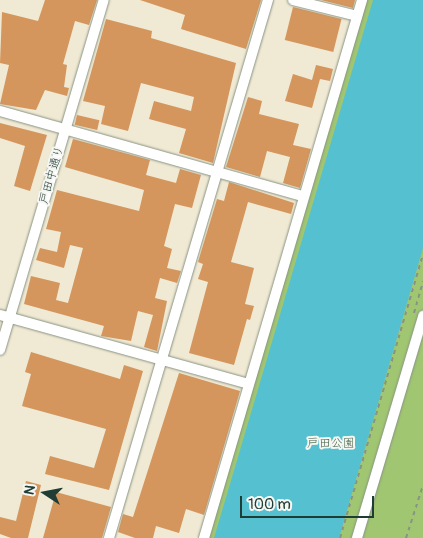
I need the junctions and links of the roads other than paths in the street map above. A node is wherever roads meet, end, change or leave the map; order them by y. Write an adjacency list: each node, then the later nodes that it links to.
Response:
1 (104, 0): 7 (street, 戸田中通り)
2 (268, 0): 8 (street)
3 (293, 0): 5 (street)
4 (362, 0): 5 (street)
5 (357, 16): 9 (street)
6 (0, 111): 7 (street)
7 (66, 128): 8 (street); 10 (street, 戸田中通り)
8 (217, 171): 9 (street); 13 (street)
9 (303, 196): 14 (street)
10 (5, 316): 12 (street, 戸田中通り); 13 (street)
11 (423, 316): 17 (street)
12 (0, 350)
13 (162, 359): 14 (street); 15 (street)
14 (249, 384): 16 (street)
15 (109, 538)
16 (204, 538)
17 (357, 538)

